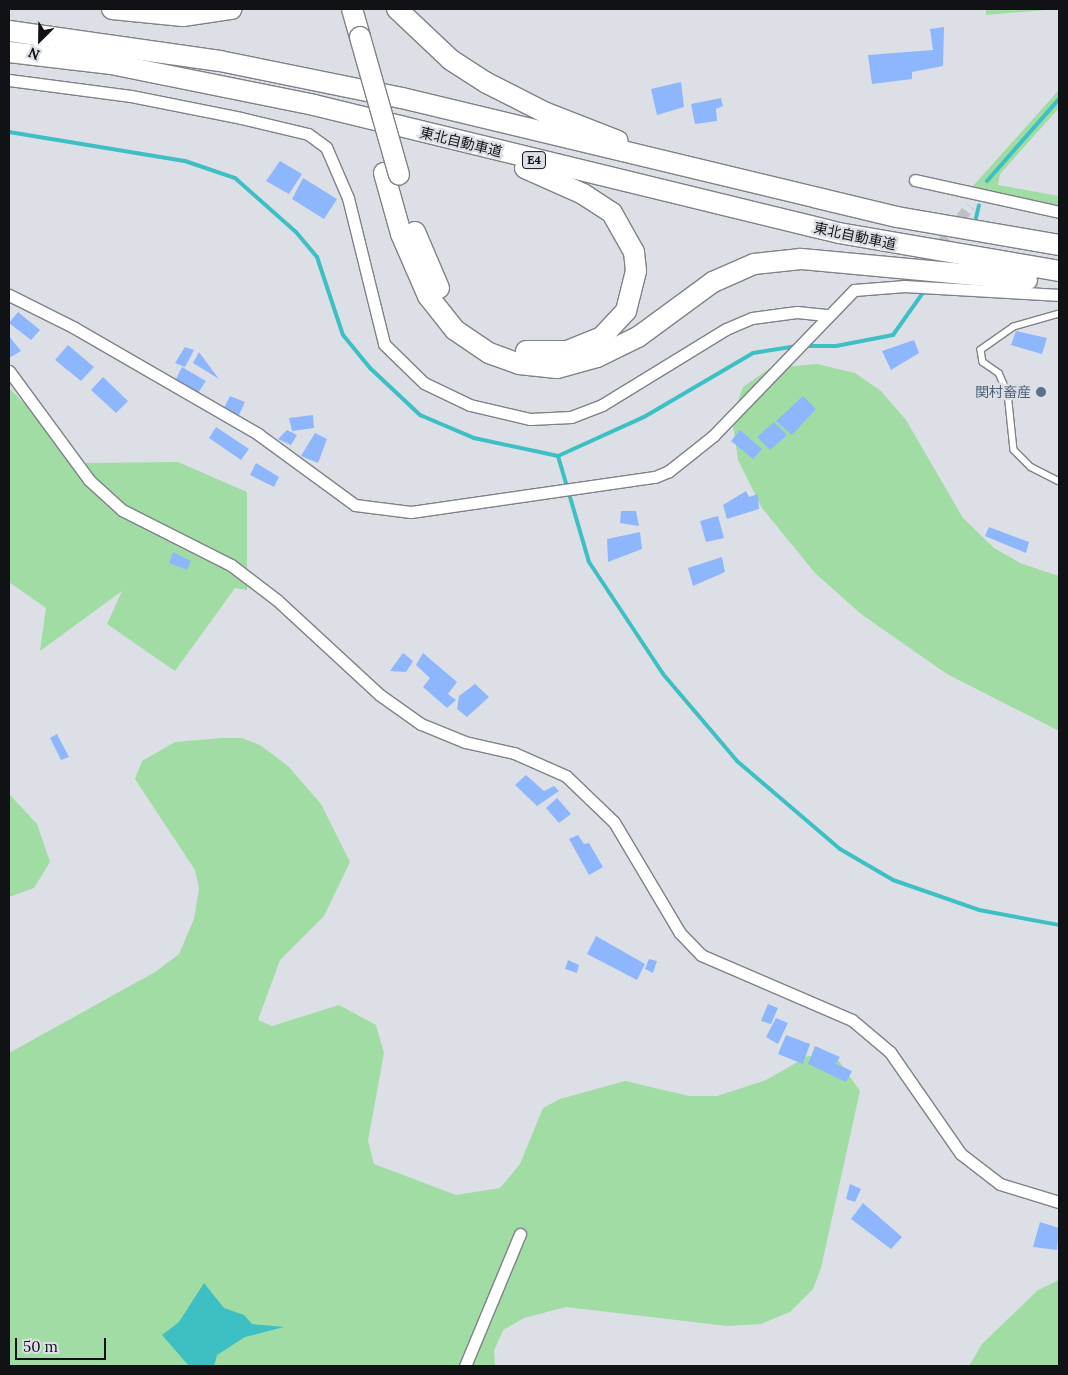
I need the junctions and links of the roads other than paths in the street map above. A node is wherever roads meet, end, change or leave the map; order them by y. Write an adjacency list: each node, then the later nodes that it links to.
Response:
1 (112, 9): 2 (highway)
2 (231, 9)
3 (338, 9): 7 (highway)
4 (352, 9): 7 (highway)
5 (397, 9): 13 (highway)
6 (9, 31): 13 (highway, 東北自動車道 / E4)
7 (353, 36): 11 (highway)
8 (9, 52): 10 (highway, 東北自動車道 / E4)
9 (9, 80): 25 (street)
10 (476, 146): 11 (highway); 18 (highway, 東北自動車道 / E4)
11 (392, 174): 20 (highway)
12 (915, 180): 14 (street)
13 (754, 184): 17 (highway, 東北自動車道 / E4)
14 (972, 194): 15 (street); 16 (street)
15 (970, 206)
16 (1059, 212)
17 (1059, 245)
18 (1059, 271)
19 (917, 275): 21 (street)
20 (1059, 280)
21 (905, 286): 23 (street); 25 (street)
22 (9, 295): 25 (street)
23 (1059, 295)
24 (1059, 314): 27 (lane)
25 (826, 315)
26 (9, 371): 28 (street)
27 (1059, 481)
28 (1059, 1202)
29 (520, 1234): 30 (street)
30 (464, 1366)

